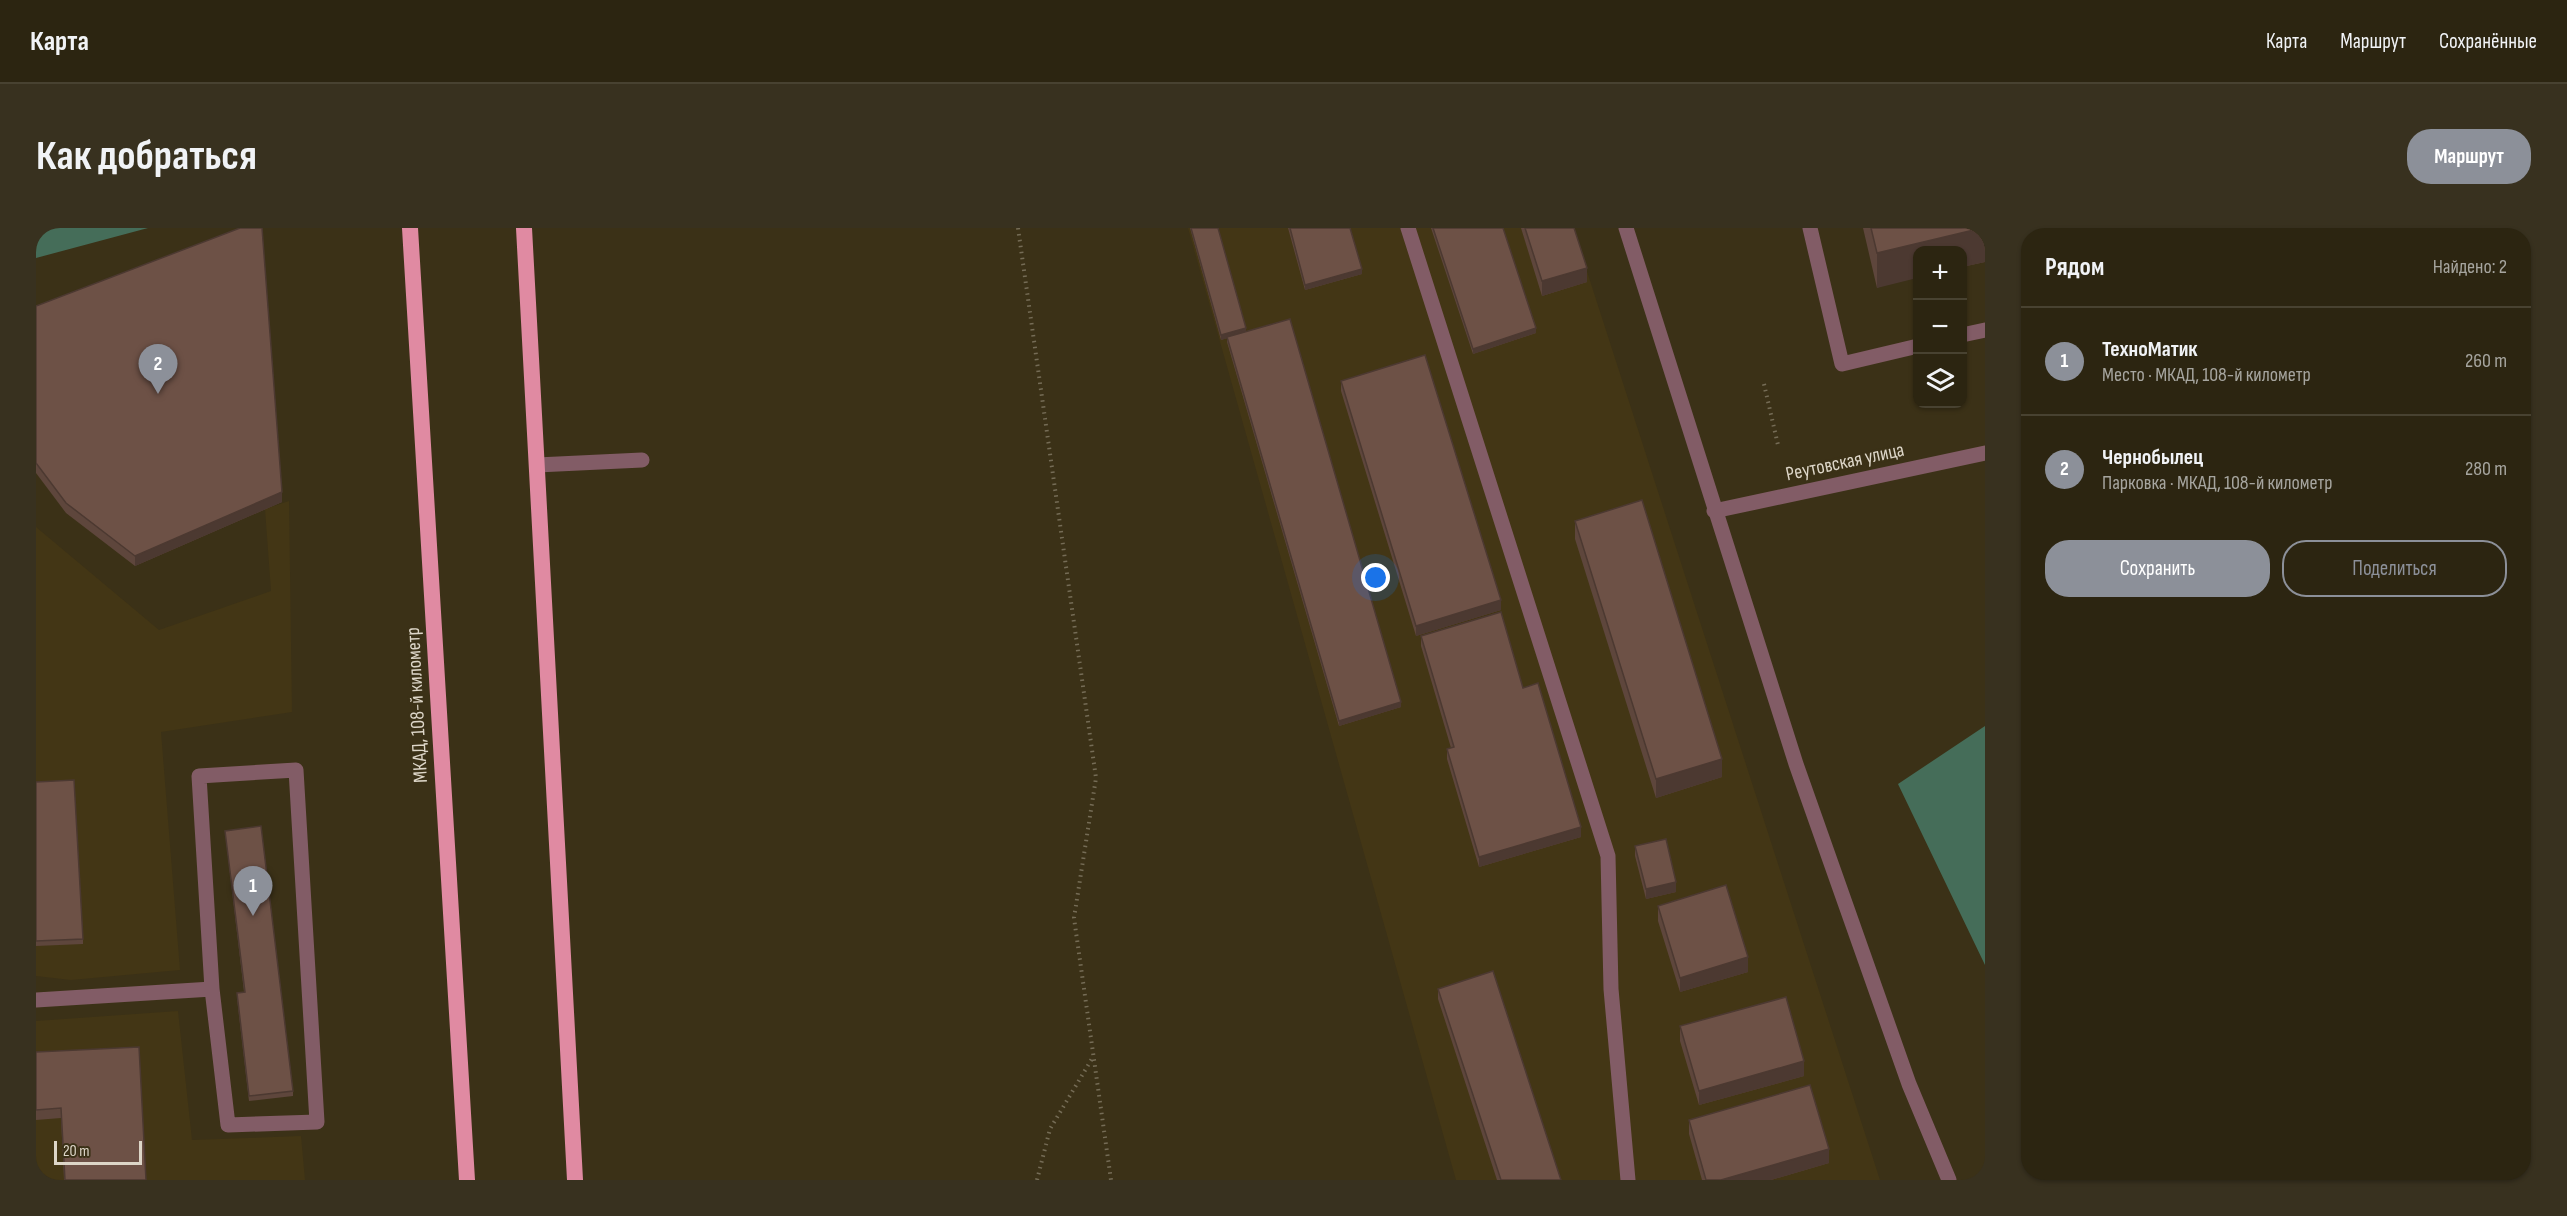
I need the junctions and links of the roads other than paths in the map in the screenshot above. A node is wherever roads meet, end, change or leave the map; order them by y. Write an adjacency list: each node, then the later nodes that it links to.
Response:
1 (410, 228): 15 (highway, МКАД, 108-й километр)
2 (524, 228): 11 (highway)
3 (1408, 228): 17 (street)
4 (1626, 228): 12 (street)
5 (1810, 228): 8 (street)
6 (1985, 330): 7 (street)
7 (1967, 334)
8 (1913, 347)
9 (1985, 453): 12 (street, Реутовская улица)
10 (642, 460): 11 (street)
11 (537, 465): 16 (highway)
12 (1714, 511): 18 (street)
13 (212, 989): 13 (street); 14 (street)
14 (36, 1000)
15 (467, 1180)
16 (575, 1180)
17 (1628, 1180)
18 (1949, 1180)

